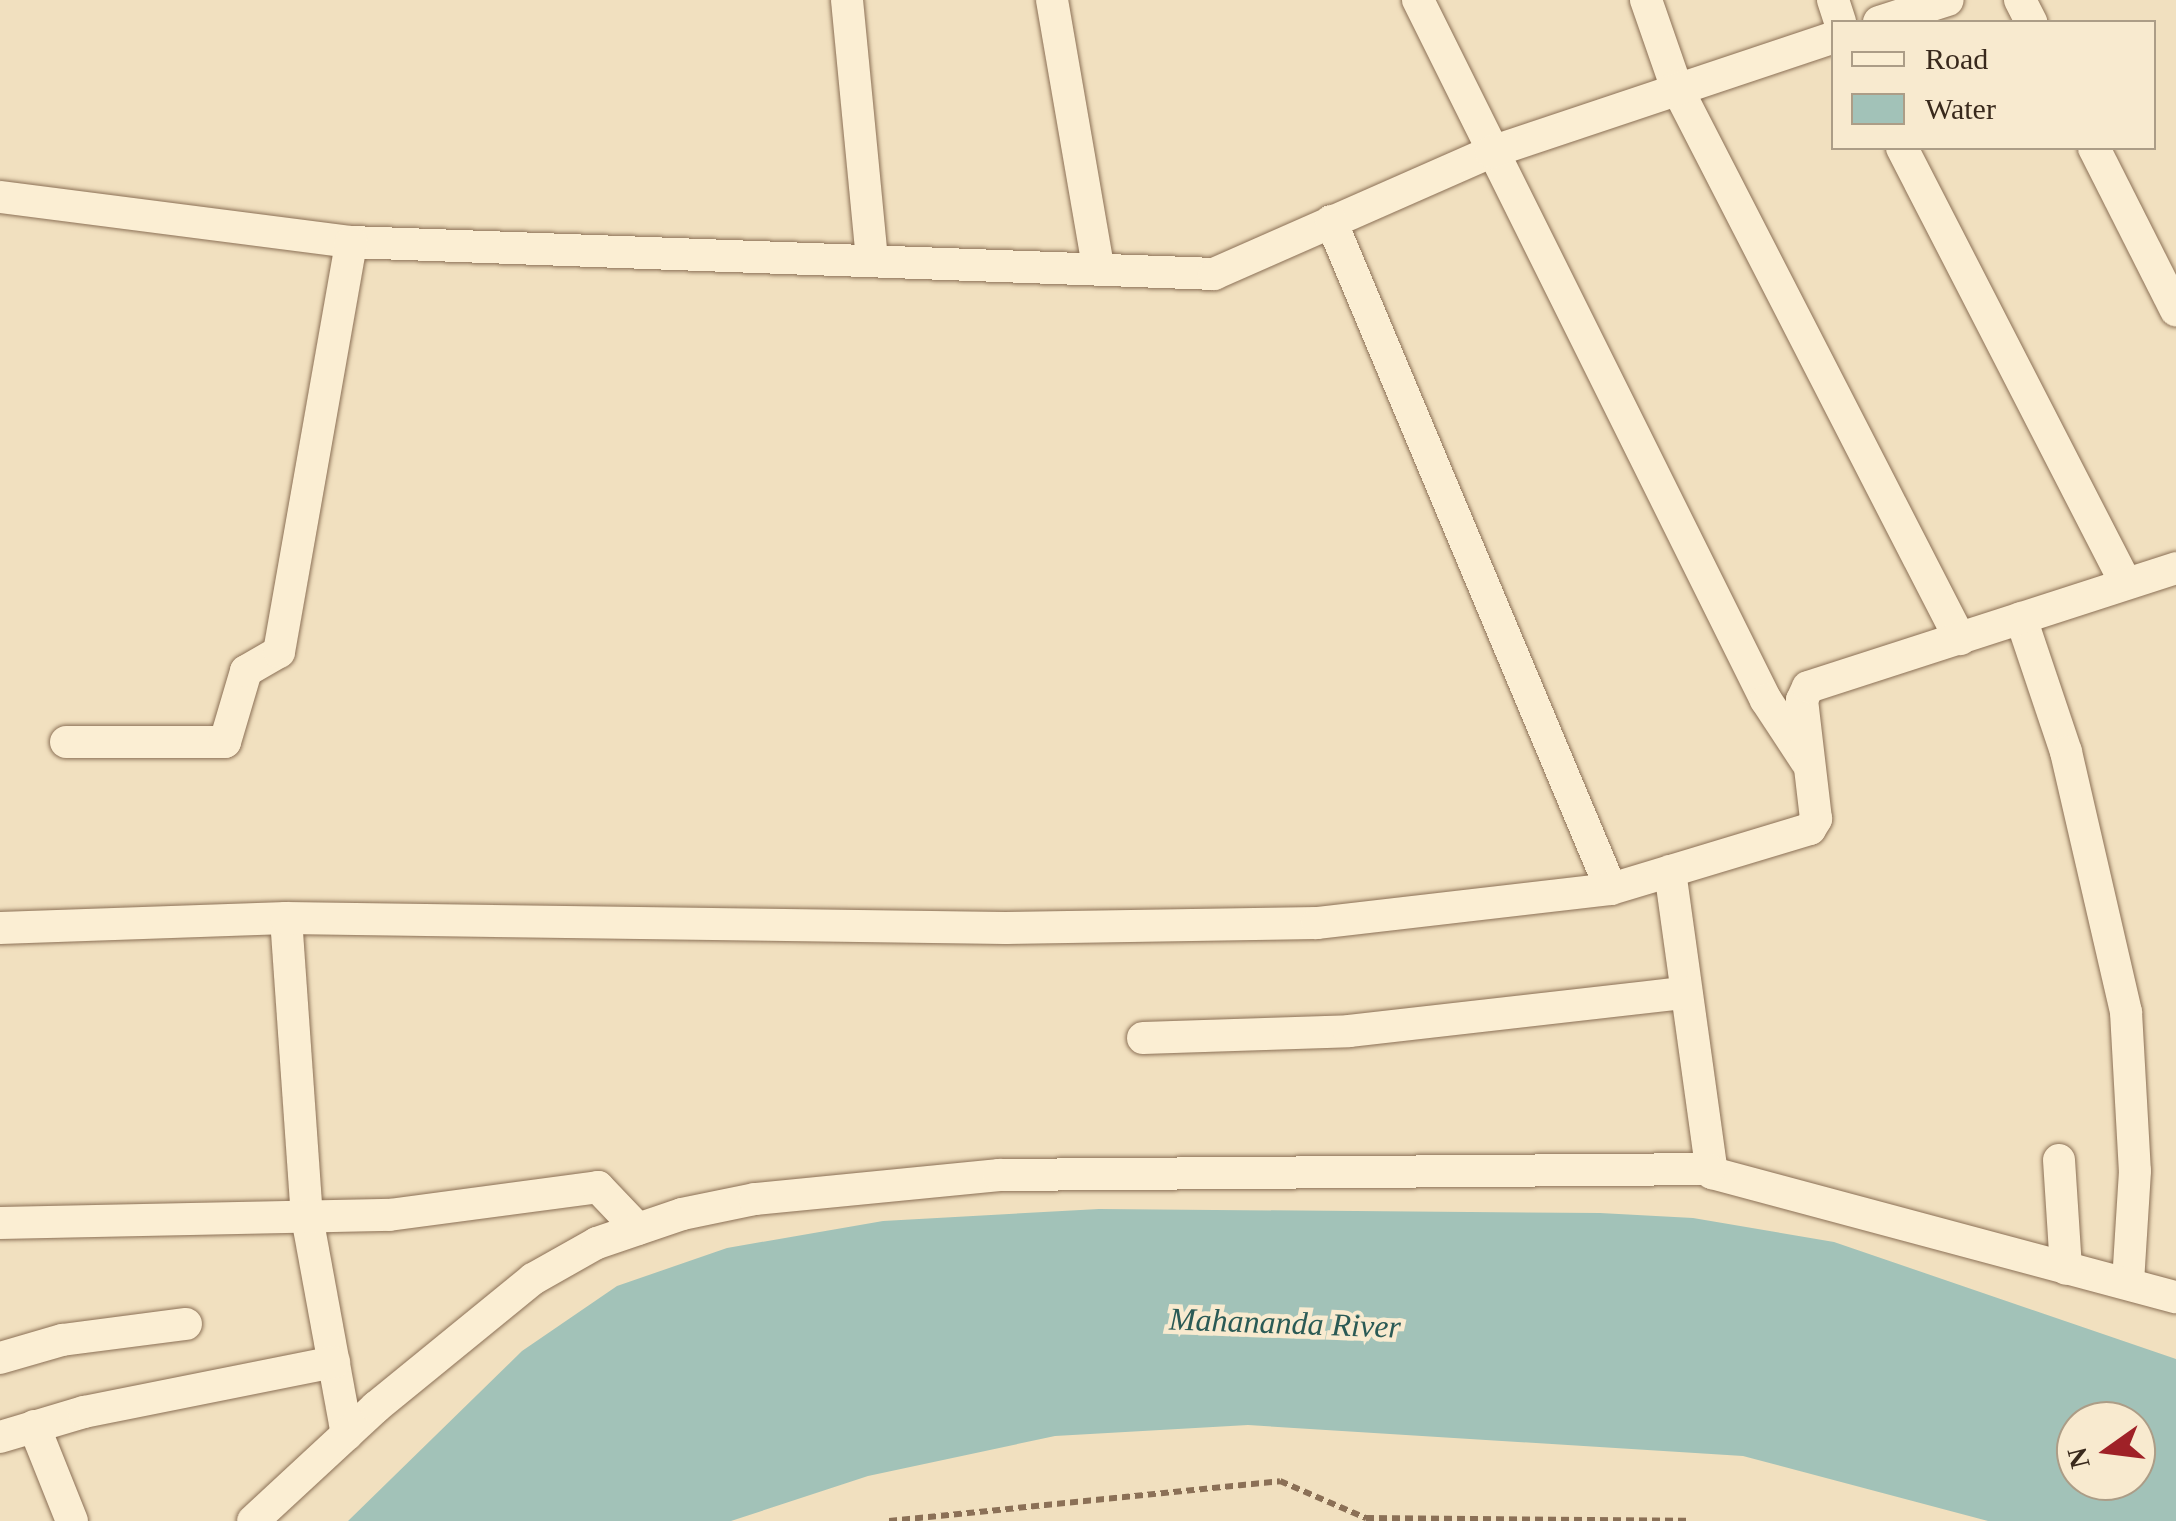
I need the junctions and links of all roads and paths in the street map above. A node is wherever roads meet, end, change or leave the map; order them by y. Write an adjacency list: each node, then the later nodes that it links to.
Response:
1 (847, 0): 15 (street)
2 (1052, 0): 16 (street)
3 (1418, 0): 11 (street)
4 (1646, 0): 8 (street)
5 (1948, 0): 6 (street)
6 (1885, 20)
7 (1831, 39): 8 (street)
8 (1676, 86): 11 (street); 21 (street)
9 (1903, 150): 19 (street)
10 (2095, 150): 17 (street)
11 (1491, 152): 13 (street); 23 (street)
12 (0, 197): 14 (street)
13 (1332, 222): 16 (street); 25 (street)
14 (351, 242): 15 (street); 22 (street)
15 (872, 259): 16 (street)
16 (1098, 266)
17 (2176, 310)
18 (2176, 568): 19 (street)
19 (2126, 583): 20 (street)
20 (2020, 618): 21 (street); 36 (street)
21 (1960, 639): 23 (street)
22 (66, 742)
23 (1811, 768): 24 (street)
24 (1670, 871): 25 (street); 28 (street)
25 (1610, 889): 26 (street)
26 (286, 918): 27 (street); 32 (street)
27 (0, 928)
28 (1685, 993): 29 (street); 31 (street)
29 (1143, 1038)
30 (2058, 1160): 35 (street)
31 (1710, 1169): 34 (street); 35 (street)
32 (307, 1217): 33 (street); 34 (street); 40 (street)
33 (0, 1224)
34 (638, 1229): 42 (street)
35 (2066, 1269): 36 (street)
36 (2128, 1284): 37 (street)
37 (2176, 1297)
38 (186, 1324): 39 (street)
39 (0, 1358)
40 (334, 1362): 41 (street); 42 (street)
41 (34, 1426): 43 (street); 44 (street)
42 (347, 1434): 45 (street)
43 (0, 1438)
44 (72, 1521)
45 (252, 1521)
46 (889, 1521): 47 (path)
47 (1688, 1521)

